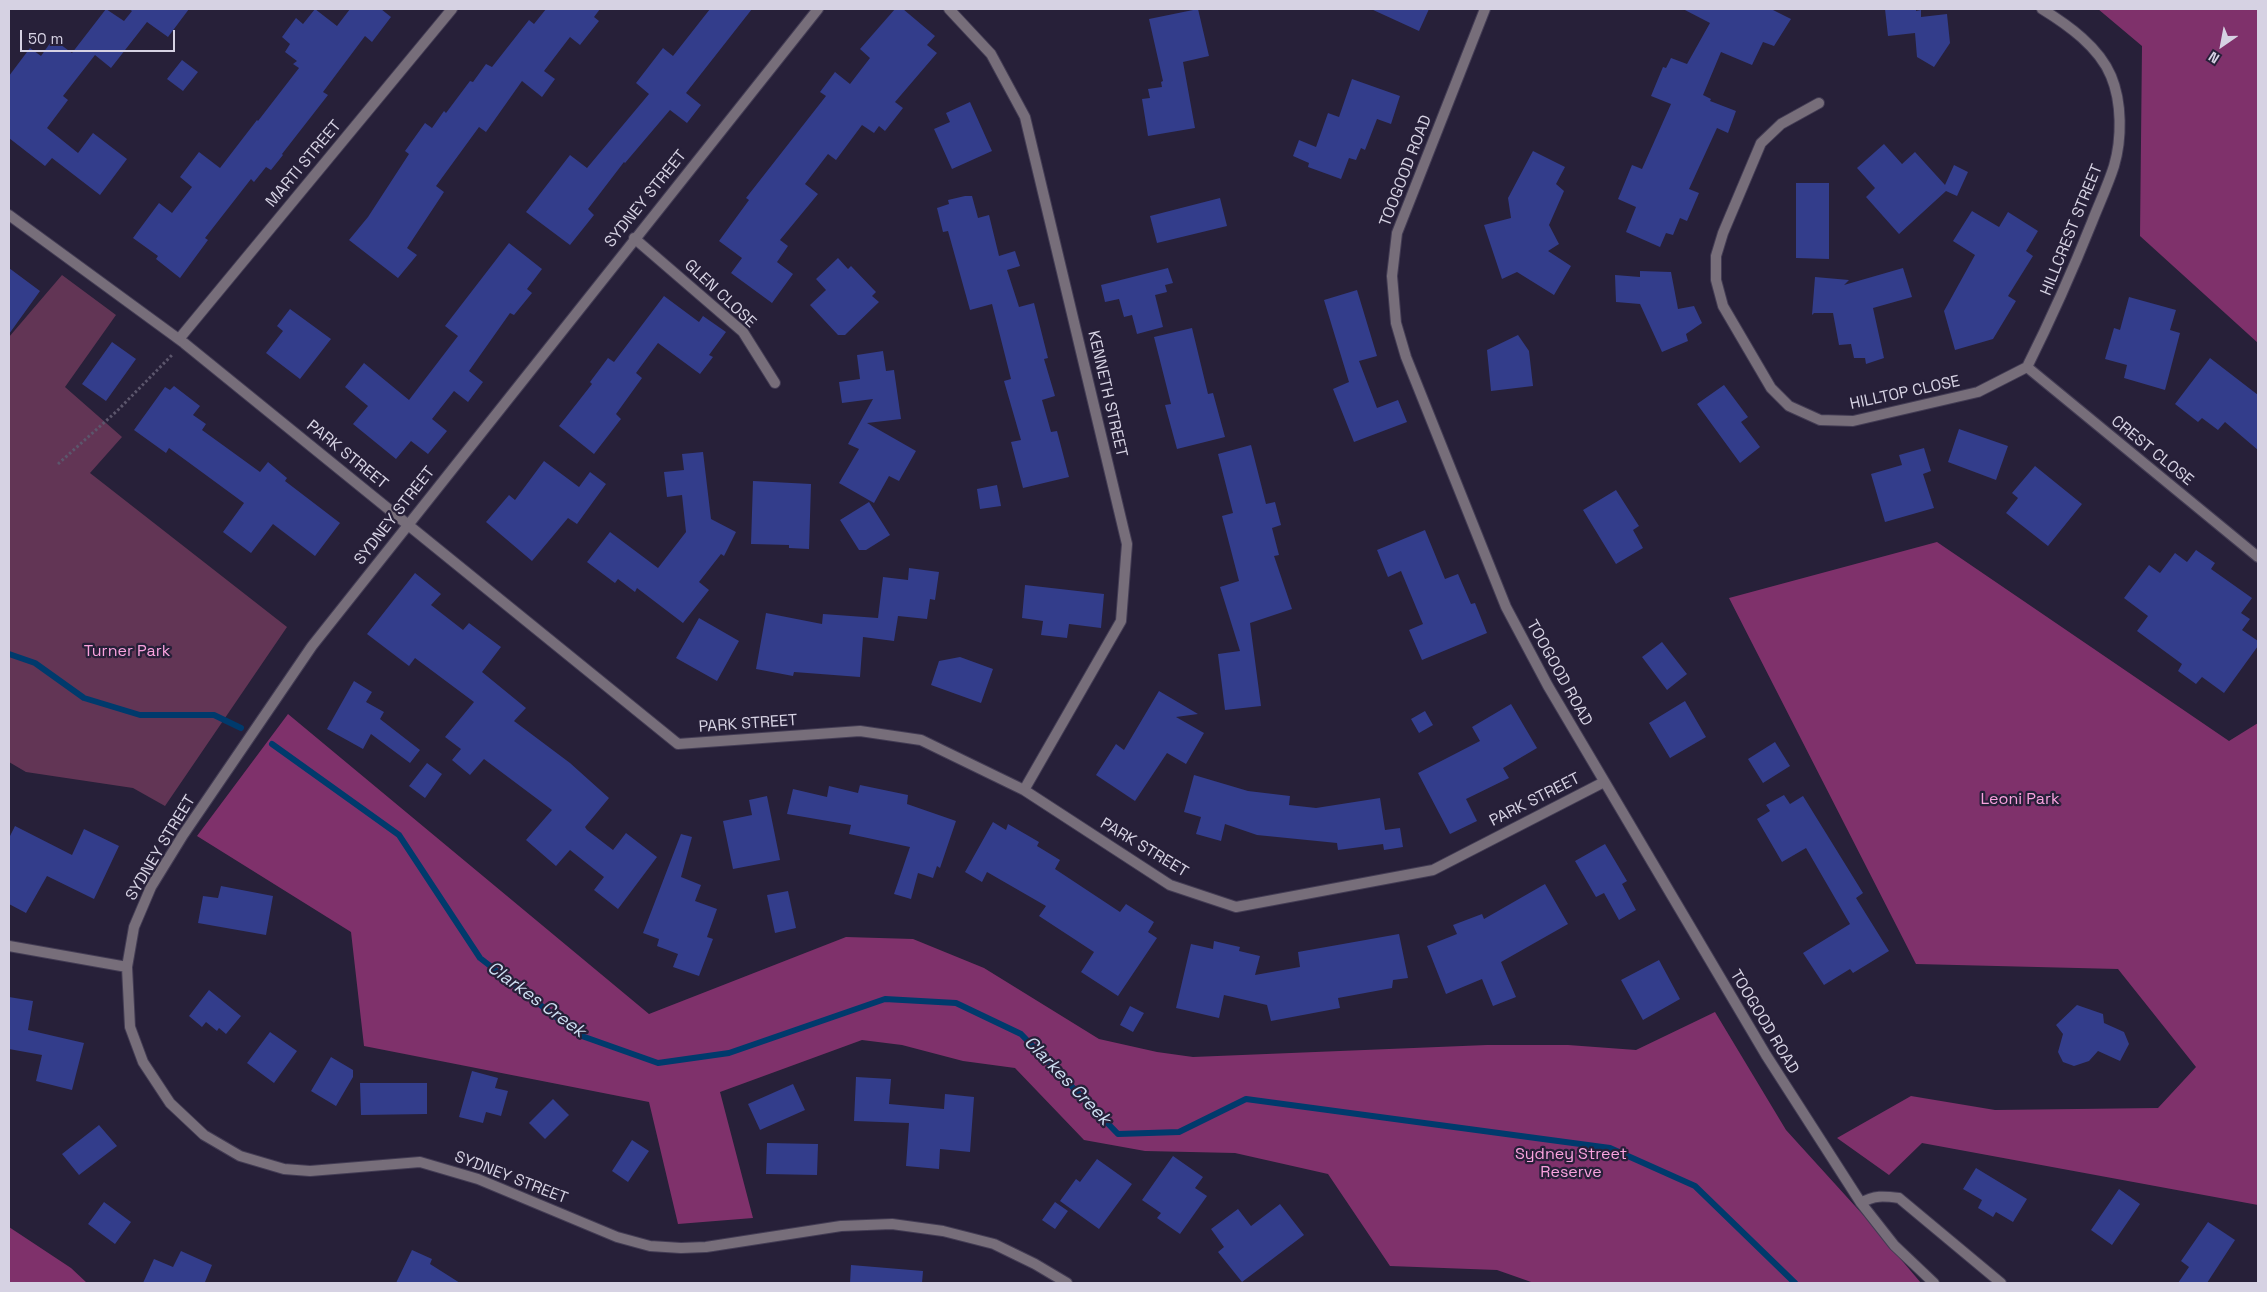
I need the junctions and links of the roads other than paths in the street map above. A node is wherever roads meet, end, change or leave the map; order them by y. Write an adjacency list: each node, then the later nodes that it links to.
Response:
1 (452, 9): 9 (street, MARTI STREET)
2 (818, 9): 8 (street, SYDNEY STREET)
3 (949, 9): 15 (street, KENNETH STREET)
4 (1485, 9): 14 (street, TOOGOOD ROAD)
5 (2042, 9): 10 (street, HILLCREST STREET)
6 (1819, 102): 10 (street, HILLTOP CLOSE)
7 (9, 215): 9 (street, PARK STREET)
8 (634, 238): 11 (street, GLEN CLOSE); 12 (street, SYDNEY STREET)
9 (182, 341): 12 (street, PARK STREET)
10 (2027, 368): 13 (street, CREST CLOSE)
11 (775, 383)
12 (408, 524): 15 (street, PARK STREET); 17 (street, SYDNEY STREET)
13 (2258, 557)
14 (1604, 782): 15 (street, PARK STREET); 18 (street, TOOGOOD ROAD)
15 (1024, 790)
16 (9, 946): 17 (street)
17 (127, 967): 19 (street, SYDNEY STREET)
18 (1861, 1203): 20 (street, TOOGOOD ROAD); 21 (street)
19 (1067, 1283)
20 (1934, 1283)
21 (2001, 1283)

